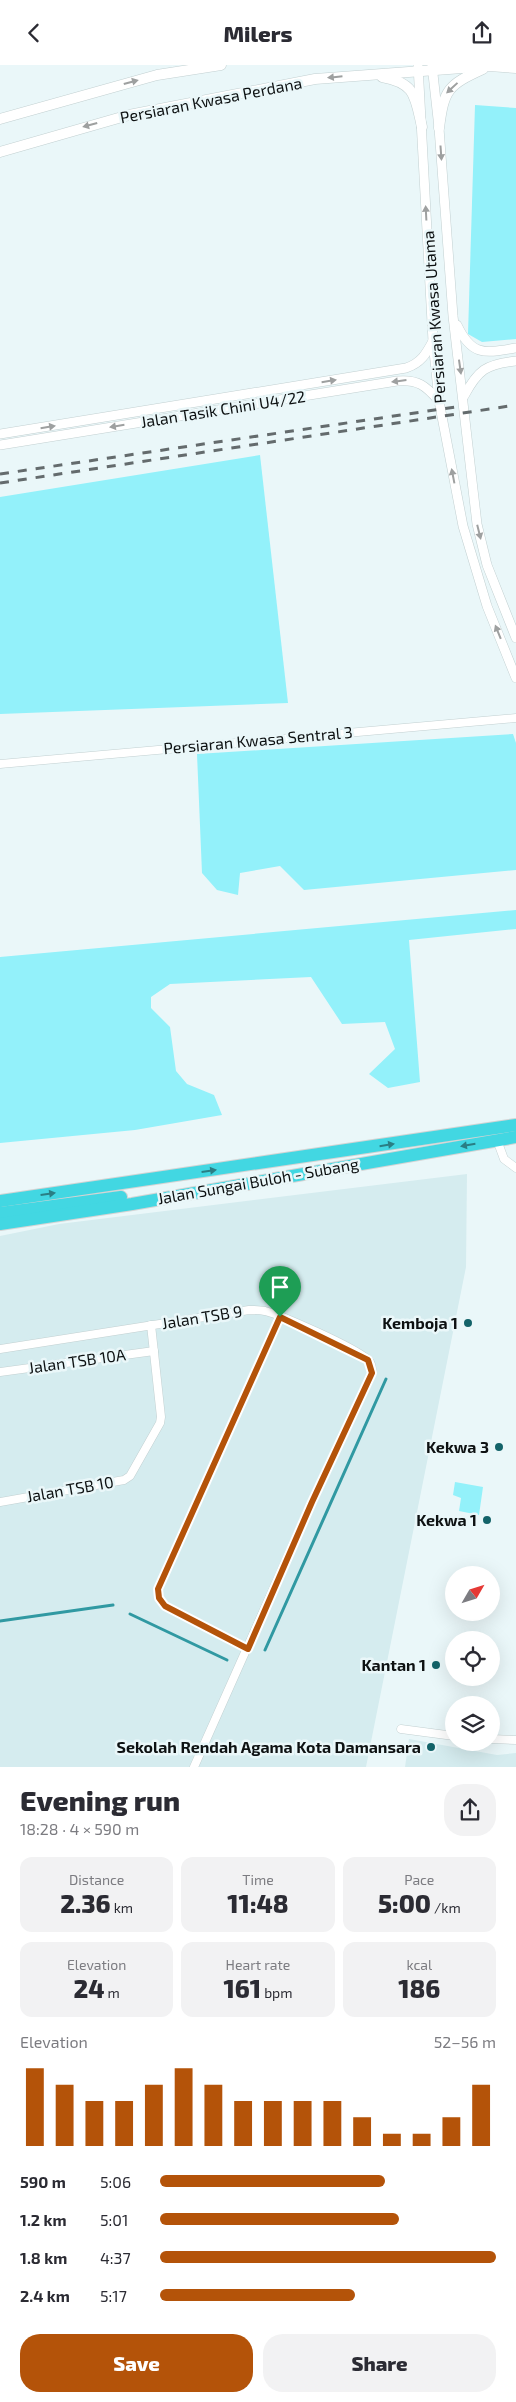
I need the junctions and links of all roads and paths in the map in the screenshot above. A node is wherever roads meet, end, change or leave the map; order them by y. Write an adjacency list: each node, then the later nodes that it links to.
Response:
1 (221, 65): 7 (main road, Persiaran Kwasa Perdana, one-way to 1)
2 (489, 66): 3 (main road, Persiaran Kwasa Perdana); 5 (main road, Persiaran Kwasa Perdana); 9 (main road, one-way to 9)
3 (432, 67): 4 (main road, Persiaran Kwasa Perdana); 9 (street, Persiaran Kwasa Utama)
4 (418, 68): 6 (main road, Persiaran Kwasa Perdana); 8 (street, Persiaran Kwasa Utama)
5 (516, 68)
6 (365, 74): 8 (main road); 10 (main road, Persiaran Kwasa Perdana, one-way to 10)
7 (0, 119)
8 (422, 127): 12 (street, Persiaran Kwasa Utama, one-way to 8)
9 (439, 127): 11 (street, Persiaran Kwasa Utama, one-way to 11)
10 (0, 152)
11 (453, 316): 13 (street); 15 (street, Persiaran Kwasa Utama, one-way to 15)
12 (433, 341): 16 (street, Persiaran Kwasa Utama); 17 (street, Jalan Tasik Chini U4/22, one-way to 12)
13 (516, 348)
14 (516, 361): 15 (street)
15 (464, 397): 19 (street, Persiaran Kwasa Utama, one-way to 19)
16 (439, 401): 18 (street, Jalan Tasik Chini U4/22, one-way to 18); 20 (street, Persiaran Kwasa Utama, one-way to 16)
17 (0, 434)
18 (0, 445)
19 (516, 638)
20 (516, 678)
21 (516, 718): 22 (street, Persiaran Kwasa Sentral 3)
22 (0, 764)
23 (516, 1125): 28 (highway, Jalan Sungai Buloh - Subang, one-way to 23)
24 (516, 1137): 25 (highway, Jalan Sungai Buloh - Subang)
25 (496, 1140): 26 (street); 27 (highway, Jalan Sungai Buloh - Subang, one-way to 27)
26 (516, 1167)
27 (214, 1189): 29 (highway); 30 (highway, Jalan Sungai Buloh - Subang)
28 (0, 1201)
29 (0, 1213)
30 (0, 1224)
31 (280, 1317): 32 (street, Jalan TSB 9); 37 (street); 37 (street, Jalan TSB 9)
32 (151, 1325): 33 (street, Jalan TSB 9); 34 (street, Jalan TSB 10)
33 (0, 1349)
34 (154, 1351): 35 (street, Jalan TSB 10A); 36 (street, Jalan TSB 10)
35 (0, 1373)
36 (0, 1502)
37 (248, 1649): 42 (street, Jalan TSB 9)
38 (401, 1729): 39 (street)
39 (445, 1735)
40 (500, 1739): 41 (street)
41 (516, 1740)
42 (194, 1767)

